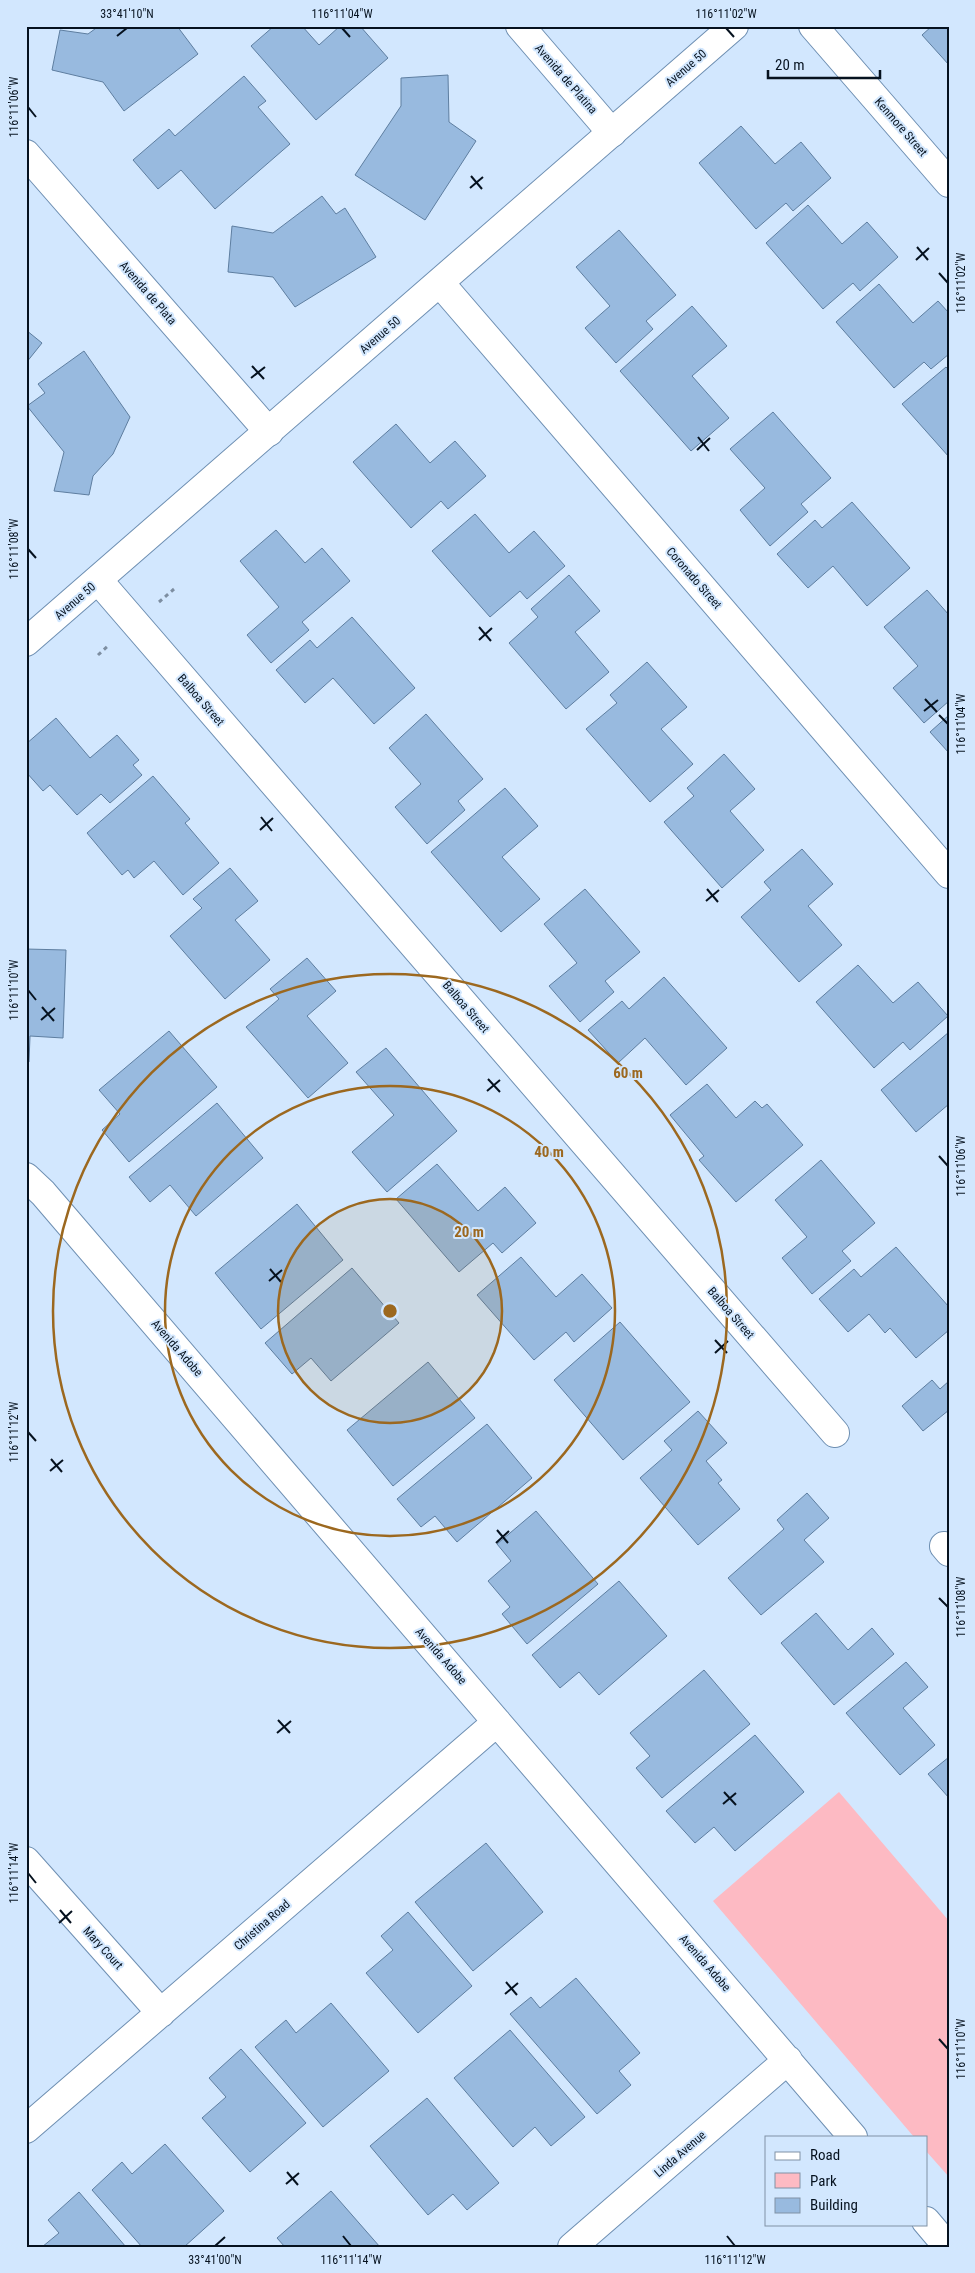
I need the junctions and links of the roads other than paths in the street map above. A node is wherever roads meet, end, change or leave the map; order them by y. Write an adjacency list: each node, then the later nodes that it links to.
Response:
1 (520, 26): 4 (street, Avenida de Platina)
2 (734, 26): 4 (street, Avenue 50)
3 (813, 26): 6 (street, Kenmore Street)
4 (612, 133): 7 (street, Avenue 50)
5 (26, 154): 8 (street, Avenida de Plata)
6 (949, 183)
7 (440, 283): 8 (street, Avenue 50); 11 (street, Coronado Street)
8 (269, 432): 9 (street, Avenue 50)
9 (98, 580): 10 (street, Avenue 50); 13 (street, Balboa Street)
10 (26, 642)
11 (949, 874)
12 (26, 1177): 14 (street, Avenida Adobe)
13 (835, 1433)
14 (497, 1722): 16 (street, Christina Road); 17 (street, Avenida Adobe)
15 (26, 1861): 16 (street, Mary Court)
16 (160, 2012): 18 (street, Christina Road)
17 (788, 2060): 19 (street, Avenida Adobe); 21 (street, Linda Avenue)
18 (26, 2129)
19 (853, 2136)
20 (928, 2224): 22 (street)
21 (572, 2247)
22 (948, 2247)

